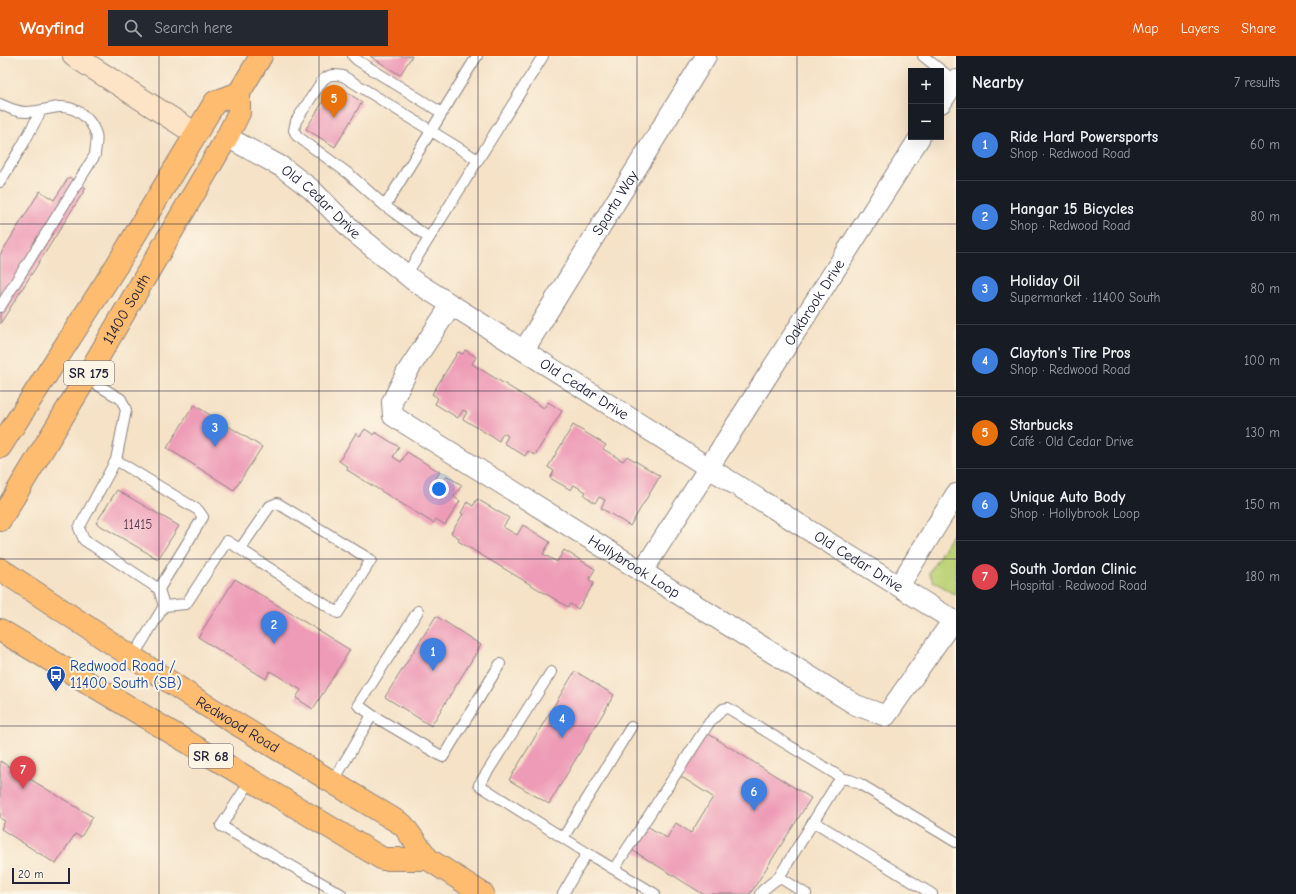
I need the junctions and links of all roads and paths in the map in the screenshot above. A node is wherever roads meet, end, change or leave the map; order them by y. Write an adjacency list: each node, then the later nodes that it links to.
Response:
1 (74, 56): 15 (street)
2 (261, 56): 9 (main road)
3 (352, 56): 13 (lane)
4 (477, 56): 13 (lane)
5 (543, 56): 18 (lane)
6 (706, 56): 25 (street, Sparta Way)
7 (923, 56): 8 (lane)
8 (956, 81): 10 (street)
9 (238, 93): 15 (main road, 11400 South / SR 175); 16 (main road, 11400 South / SR 175)
10 (944, 99)
11 (0, 104): 12 (lane)
12 (41, 112): 19 (lane); 24 (lane)
13 (442, 114): 14 (lane)
14 (431, 131): 18 (lane); 20 (lane); 20 (lane)
15 (196, 134): 27 (main road, 11400 South / SR 175)
16 (227, 137): 22 (street, Old Cedar Drive); 26 (main road, 11400 South / SR 175)
17 (918, 140): 29 (street, Oakbrook Drive)
18 (478, 160): 21 (lane)
19 (0, 182)
20 (385, 206): 21 (lane)
21 (429, 238): 22 (lane)
22 (406, 275): 23 (street, Old Cedar Drive)
23 (450, 305): 25 (street, Old Cedar Drive); 34 (street, Hollybrook Loop)
24 (0, 307)
25 (524, 350): 29 (street, Old Cedar Drive)
26 (86, 378): 28 (lane); 31 (main road, 11400 South / SR 175)
27 (0, 447)
28 (116, 460): 36 (lane); 36 (lane)
29 (709, 468): 34 (street, Oakbrook Drive); 35 (street, Old Cedar Drive)
30 (956, 494): 35 (street)
31 (0, 520)
32 (240, 549): 32 (lane); 37 (lane)
33 (0, 569): 41 (main road, Redwood Road / SR 68)
34 (642, 572): 39 (street, Hollybrook Loop)
35 (899, 586): 39 (street, Old Cedar Drive)
36 (159, 589): 37 (lane)
37 (164, 606): 41 (lane)
38 (418, 611): 44 (lane)
39 (954, 621)
40 (0, 630): 47 (main road, SR 68)
41 (133, 657): 48 (main road, Redwood Road / SR 68)
42 (500, 664): 44 (lane)
43 (551, 672): 50 (lane)
44 (372, 715): 48 (lane)
45 (631, 727): 50 (lane)
46 (842, 778): 49 (lane); 51 (lane); 54 (lane)
47 (252, 780): 53 (main road, SR 68); 56 (lane)
48 (333, 782): 53 (main road, Redwood Road / SR 68)
49 (813, 821): 55 (lane); 62 (lane)
50 (564, 838): 52 (lane)
51 (956, 842)
52 (587, 854): 54 (lane); 58 (lane)
53 (428, 859): 57 (main road, Redwood Road / SR 68)
54 (614, 869): 59 (lane)
55 (779, 877): 60 (lane); 61 (lane)
56 (341, 894)
57 (483, 894)
58 (562, 894)
59 (655, 894)
60 (760, 894)
61 (806, 894)
62 (932, 894)

